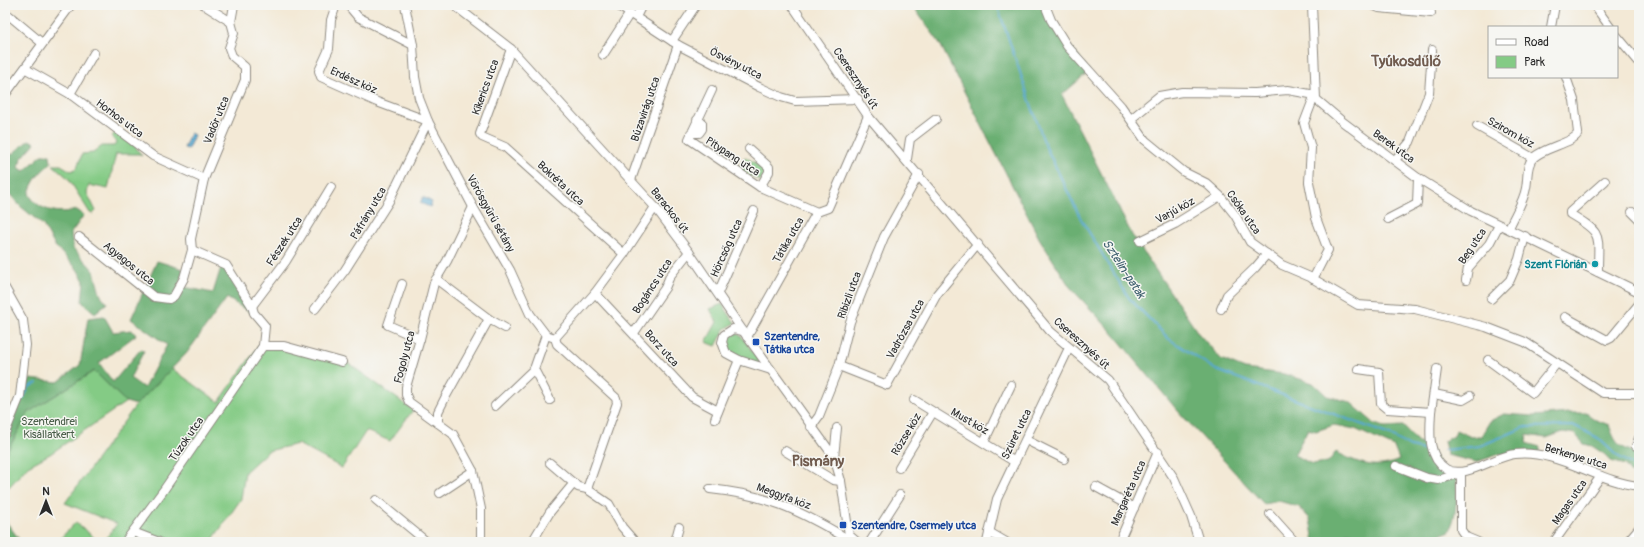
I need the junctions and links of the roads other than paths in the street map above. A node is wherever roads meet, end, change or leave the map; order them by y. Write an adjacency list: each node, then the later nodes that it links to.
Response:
1 (71, 5): 24 (street)
2 (204, 5): 20 (street)
3 (234, 5): 20 (street, Vadőr utca)
4 (336, 5): 42 (street, Erdész köz)
5 (348, 5): 26 (street)
6 (405, 5): 26 (street, Vörösgyűrű sétány)
7 (454, 5): 27 (street, Barackos út)
8 (617, 5): 19 (street, Ösvény utca)
9 (642, 5): 19 (street)
10 (696, 5): 25 (street, Búzavirág utca)
11 (792, 5): 38 (street, Cseresznyés út)
12 (1045, 5): 41 (street, Csóka utca)
13 (1312, 5): 37 (street)
14 (1372, 5): 18 (street)
15 (1555, 5): 21 (street)
16 (1594, 5): 22 (street)
17 (5, 12): 24 (street)
18 (1431, 13)
19 (633, 15): 25 (street, Ösvény utca); 30 (street)
20 (231, 22): 51 (street, Vadőr utca)
21 (1552, 26)
22 (1609, 26)
23 (1618, 37): 31 (street)
24 (42, 42): 32 (street)
25 (675, 43): 38 (street, Ösvény utca); 52 (street, Búzavirág utca)
26 (413, 44): 42 (street, Vörösgyűrű sétány)
27 (511, 49): 44 (street, Kikerics utca); 52 (street, Barackos út)
28 (1432, 50): 48 (street)
29 (94, 53): 35 (street)
30 (603, 54)
31 (1639, 62)
32 (26, 69): 35 (street, Horhos utca); 36 (street)
33 (1566, 78): 46 (street)
34 (712, 90): 55 (street, Pitypang utca)
35 (70, 94): 51 (street, Horhos utca)
36 (5, 96)
37 (1315, 98): 41 (street, Berek utca); 48 (street, Berek utca); 75 (street)
38 (858, 99): 39 (street, Cseresznyés út)
39 (868, 116): 47 (street, Cseresznyés út); 60 (street, Tátika utca)
40 (936, 119): 47 (street)
41 (1131, 119): 56 (street, Csóka utca)
42 (428, 121): 58 (street, Vörösgyűrű sétány); 87 (street, Páfrány utca)
43 (1477, 126): 46 (street, Szirom köz)
44 (480, 134): 72 (street, Bokréta utca)
45 (749, 149): 55 (street)
46 (1533, 158): 65 (street)
47 (906, 159): 49 (street, Cseresznyés út)
48 (1395, 160): 50 (street, Berek utca)
49 (919, 174): 69 (street, Cseresznyés út); 103 (street, Ribizli utca)
50 (1418, 178): 62 (street); 64 (street, Berek utca)
51 (204, 179): 70 (street, Vadőr utca)
52 (631, 180): 57 (street, Barackos út)
53 (1605, 181): 74 (street)
54 (331, 187): 86 (street, Fészek utca)
55 (760, 187): 60 (street, Pitypang utca)
56 (1220, 196): 68 (street, Varjú köz); 73 (street, Csóka utca)
57 (655, 207): 71 (street, Barackos út); 72 (street)
58 (474, 208): 76 (street, Fogoly utca); 94 (street, Vörösgyűrű sétány)
59 (754, 211): 82 (street, Hörcsög utca)
60 (817, 212): 93 (street, Tátika utca)
61 (1632, 212): 63 (street)
62 (1388, 219)
63 (1639, 219)
64 (1499, 225): 65 (street, Berek utca); 77 (street, Beg utca)
65 (1509, 228): 66 (street, Berek utca)
66 (1525, 236): 74 (street, Berek utca); 84 (street)
67 (79, 237): 83 (street, Agyagos utca)
68 (1140, 241)
69 (978, 244): 98 (street, Cseresznyés út); 103 (street, Vadrózsa utca)
70 (192, 250): 83 (street, Vadőr utca); 86 (street, Túzok utca)
71 (689, 252): 82 (street, Barackos út); 92 (street, Bogáncs utca)
72 (624, 254): 81 (street)
73 (1267, 254): 75 (street, Csóka utca); 88 (street)
74 (1598, 272): 80 (street, Berek utca)
75 (1313, 278): 102 (street, Csóka utca)
76 (436, 279): 90 (street); 96 (street, Fogoly utca)
77 (1466, 280)
78 (402, 284): 96 (street)
79 (5, 288): 120 (street)
80 (1639, 292)
81 (595, 293): 92 (street, Borz utca); 95 (street)
82 (718, 293): 93 (street, Barackos út)
83 (169, 299)
84 (1491, 299)
85 (1639, 304): 89 (street)
86 (252, 306): 97 (street, Túzok utca)
87 (315, 309)
88 (1221, 309)
89 (1565, 318)
90 (490, 319): 91 (street); 117 (street)
91 (505, 328)
92 (634, 333): 99 (street, Borz utca)
93 (745, 334): 99 (street); 107 (street, Barackos út)
94 (546, 335): 95 (street); 105 (street)
95 (555, 338): 138 (street)
96 (420, 339): 117 (street, Fogoly utca)
97 (263, 346): 101 (street); 147 (street, Túzok utca)
98 (1069, 348): 121 (street, Szüret utca); 124 (street, Cseresznyés út)
99 (739, 360): 107 (street)
100 (1488, 360): 102 (street)
101 (342, 362)
102 (1557, 363): 109 (street, Csóka utca)
103 (839, 366): 118 (street, Ribizli utca)
104 (1358, 368): 116 (street)
105 (534, 369): 112 (street); 114 (street)
106 (1438, 369): 110 (street)
107 (771, 370): 118 (street, Barackos út)
108 (1011, 385): 122 (street)
109 (1639, 393)
110 (1434, 394): 111 (street); 116 (street)
111 (1470, 396)
112 (550, 400)
113 (914, 400): 115 (street, Must köz)
114 (495, 406)
115 (933, 412): 122 (street, Must köz); 130 (street, Rőzse köz)
116 (1431, 412): 132 (street)
117 (438, 423): 131 (street, Fogoly utca)
118 (811, 427): 125 (street, Barackos út)
119 (837, 428): 125 (street, Barackos út)
120 (5, 433)
121 (1026, 440): 126 (street); 127 (street, Szüret utca)
122 (984, 442): 127 (street, Must köz)
123 (785, 451): 134 (street)
124 (1158, 452): 143 (street, Margaréta utca); 162 (street, Cseresznyés út)
125 (834, 457): 134 (street, Barackos út)
126 (1064, 459)
127 (1015, 462): 148 (street, Szüret utca)
128 (550, 463): 135 (street)
129 (1396, 466): 132 (street, Berkenye utca)
130 (899, 468)
131 (473, 471): 140 (street); 153 (street, Fogoly utca)
132 (1461, 473): 133 (street, Berkenye utca); 164 (street)
133 (1601, 476): 136 (street, Berkenye utca); 165 (street, Magas utca)
134 (841, 481): 149 (street, Barackos út)
135 (574, 483): 138 (street); 154 (street)
136 (1639, 486)
137 (1096, 488): 143 (street)
138 (588, 489): 155 (street)
139 (710, 489): 149 (street, Meggyfa köz)
140 (440, 493)
141 (900, 495): 158 (street)
142 (376, 500): 152 (street)
143 (1134, 508): 161 (street, Margaréta utca)
144 (1270, 514): 163 (street)
145 (679, 526): 156 (street)
146 (1639, 528): 166 (street)
147 (133, 532): 150 (street, Túzok utca); 151 (street)
148 (989, 532): 159 (street, Szüret utca); 160 (street)
149 (845, 538): 157 (street)
150 (125, 542)
151 (159, 542)
152 (427, 542)
153 (481, 542)
154 (532, 542)
155 (635, 542)
156 (674, 542)
157 (857, 542)
158 (870, 542)
159 (987, 542)
160 (1006, 542)
161 (1119, 542)
162 (1199, 542)
163 (1295, 542)
164 (1478, 542)
165 (1554, 542)
166 (1627, 542)

